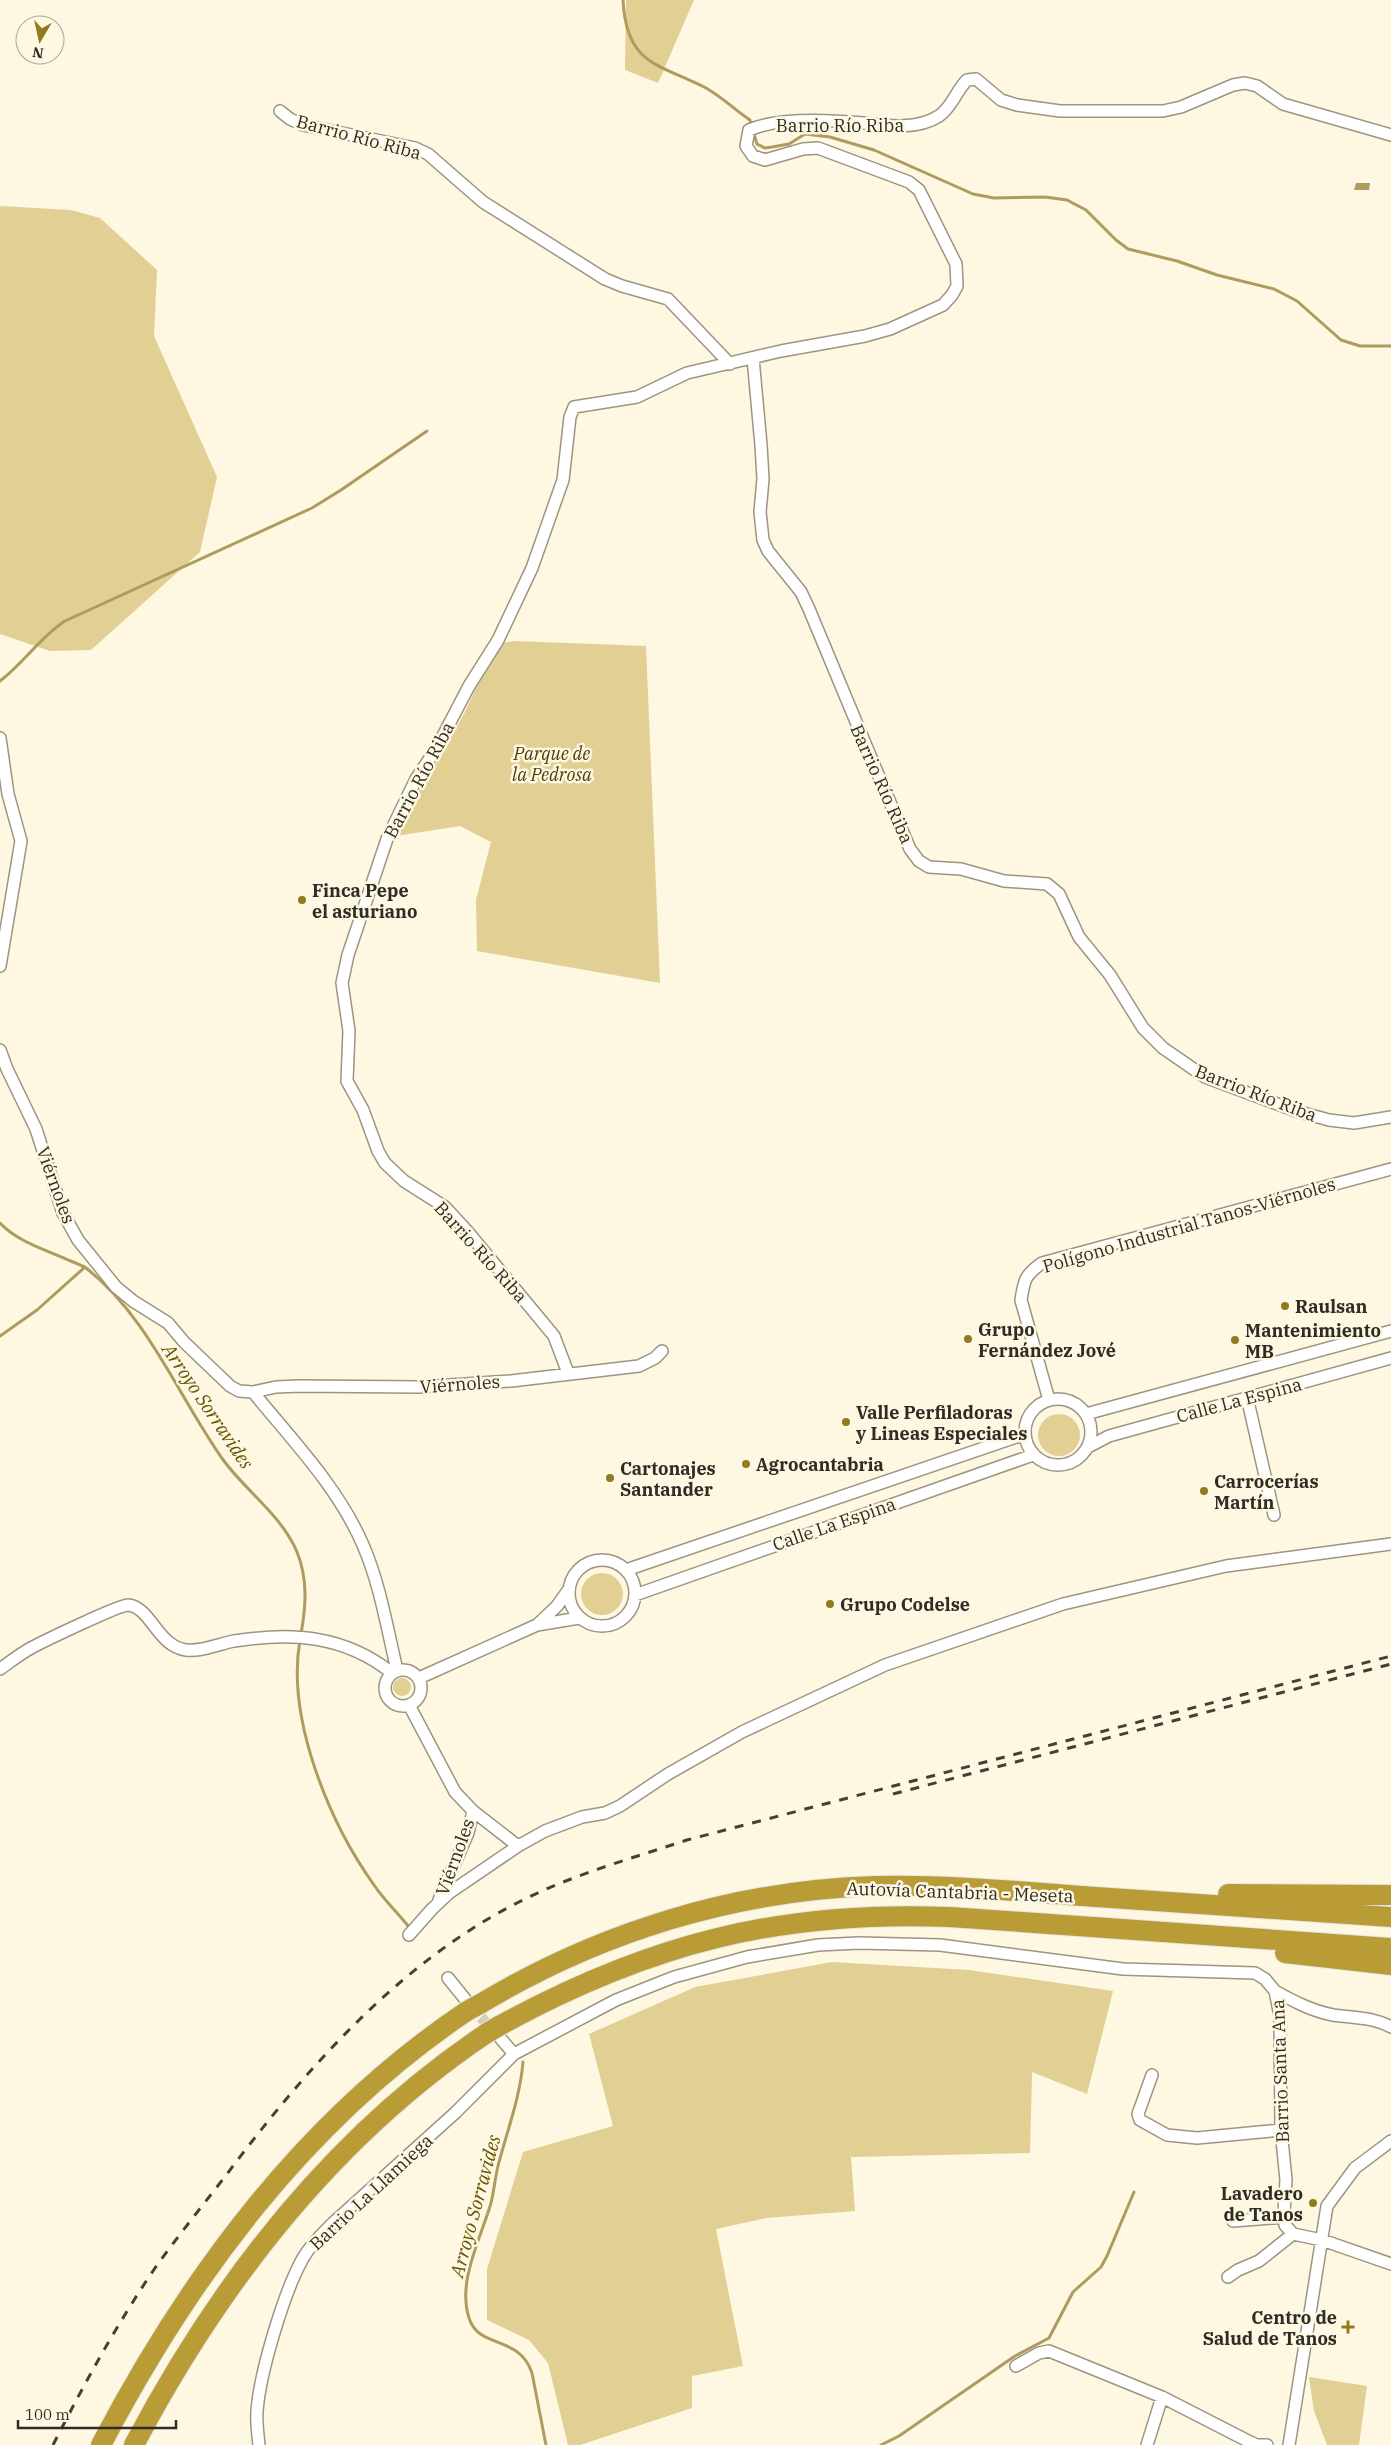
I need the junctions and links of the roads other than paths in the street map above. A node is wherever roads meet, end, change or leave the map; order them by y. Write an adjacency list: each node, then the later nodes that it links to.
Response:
1 (280, 111): 4 (street, Barrio Río Riba)
2 (1391, 135): 3 (street, Barrio Río Riba)
3 (752, 358): 4 (street, Barrio Río Riba); 8 (street, Barrio Río Riba)
4 (730, 364): 13 (street, Barrio Río Riba)
5 (0, 738): 6 (street)
6 (0, 966)
7 (0, 1050): 14 (street, Viérnoles)
8 (1391, 1117)
9 (1391, 1169): 16 (street, Polígono Industrial Tanos-Viérnoles)
10 (1391, 1331): 17 (street, Calle La Espina)
11 (662, 1351): 13 (street, Viérnoles)
12 (1391, 1358): 15 (street, Calle La Espina)
13 (568, 1373): 14 (street, Viérnoles)
14 (253, 1392): 29 (street)
15 (1247, 1397): 19 (street, Calle La Espina); 21 (street)
16 (1049, 1400): 17 (street); 18 (street)
17 (1086, 1414): 19 (street)
18 (1025, 1434): 20 (street); 23 (street, Calle La Espina)
19 (1088, 1447): 20 (street, Calle La Espina)
20 (1033, 1455): 25 (street, Calle La Espina)
21 (1274, 1515)
22 (1391, 1544): 33 (street)
23 (626, 1570): 24 (street); 25 (street)
24 (569, 1589): 26 (street); 27 (street)
25 (635, 1595): 26 (street)
26 (579, 1618): 27 (street)
27 (538, 1625): 30 (street)
28 (0, 1669): 29 (street)
29 (394, 1672): 30 (street); 31 (street)
30 (419, 1678): 31 (street)
31 (409, 1705): 32 (street, Viérnoles)
32 (473, 1811): 33 (street, Viérnoles); 36 (street, Viérnoles)
33 (518, 1846): 36 (street, Viérnoles)
34 (877, 1886): 35 (highway); 37 (highway, Autovía Cantabria - Meseta); 44 (highway, Autovía Cantabria - Meseta)
35 (1391, 1895)
36 (438, 1903): 39 (street, Viérnoles)
37 (1391, 1917)
38 (1037, 1924): 40 (highway, Autovía Cantabria - Meseta); 41 (highway); 46 (highway, Autovía Cantabria - Meseta)
39 (409, 1935)
40 (1391, 1948)
41 (1391, 1965)
42 (448, 1978): 44 (street)
43 (1275, 1991): 45 (street, Barrio Santa Ana); 47 (street, Barrio La Llamiega); 49 (street, Barrio Santa Ana)
44 (471, 2004): 61 (highway, Autovía Cantabria - Meseta)
45 (1391, 2027)
46 (496, 2033): 47 (street); 58 (highway, Autovía Cantabria - Meseta)
47 (514, 2054): 64 (street, Barrio La Llamiega)
48 (1152, 2075): 49 (street)
49 (1281, 2130): 51 (street, Barrio Santa Ana)
50 (1391, 2141): 54 (street)
51 (1285, 2217): 52 (street); 53 (street)
52 (1233, 2221)
53 (1292, 2234): 54 (street); 56 (street)
54 (1322, 2240): 55 (street); 67 (street)
55 (1391, 2264)
56 (1228, 2277)
57 (1016, 2366): 59 (street)
58 (169, 2383): 62 (highway, Autovía Cantabria - Meseta); 63 (highway)
59 (1162, 2397): 60 (street); 65 (street)
60 (1245, 2443): 66 (street)
61 (100, 2445)
62 (134, 2445)
63 (139, 2445)
64 (259, 2445)
65 (1147, 2445)
66 (1267, 2445)
67 (1289, 2445)

